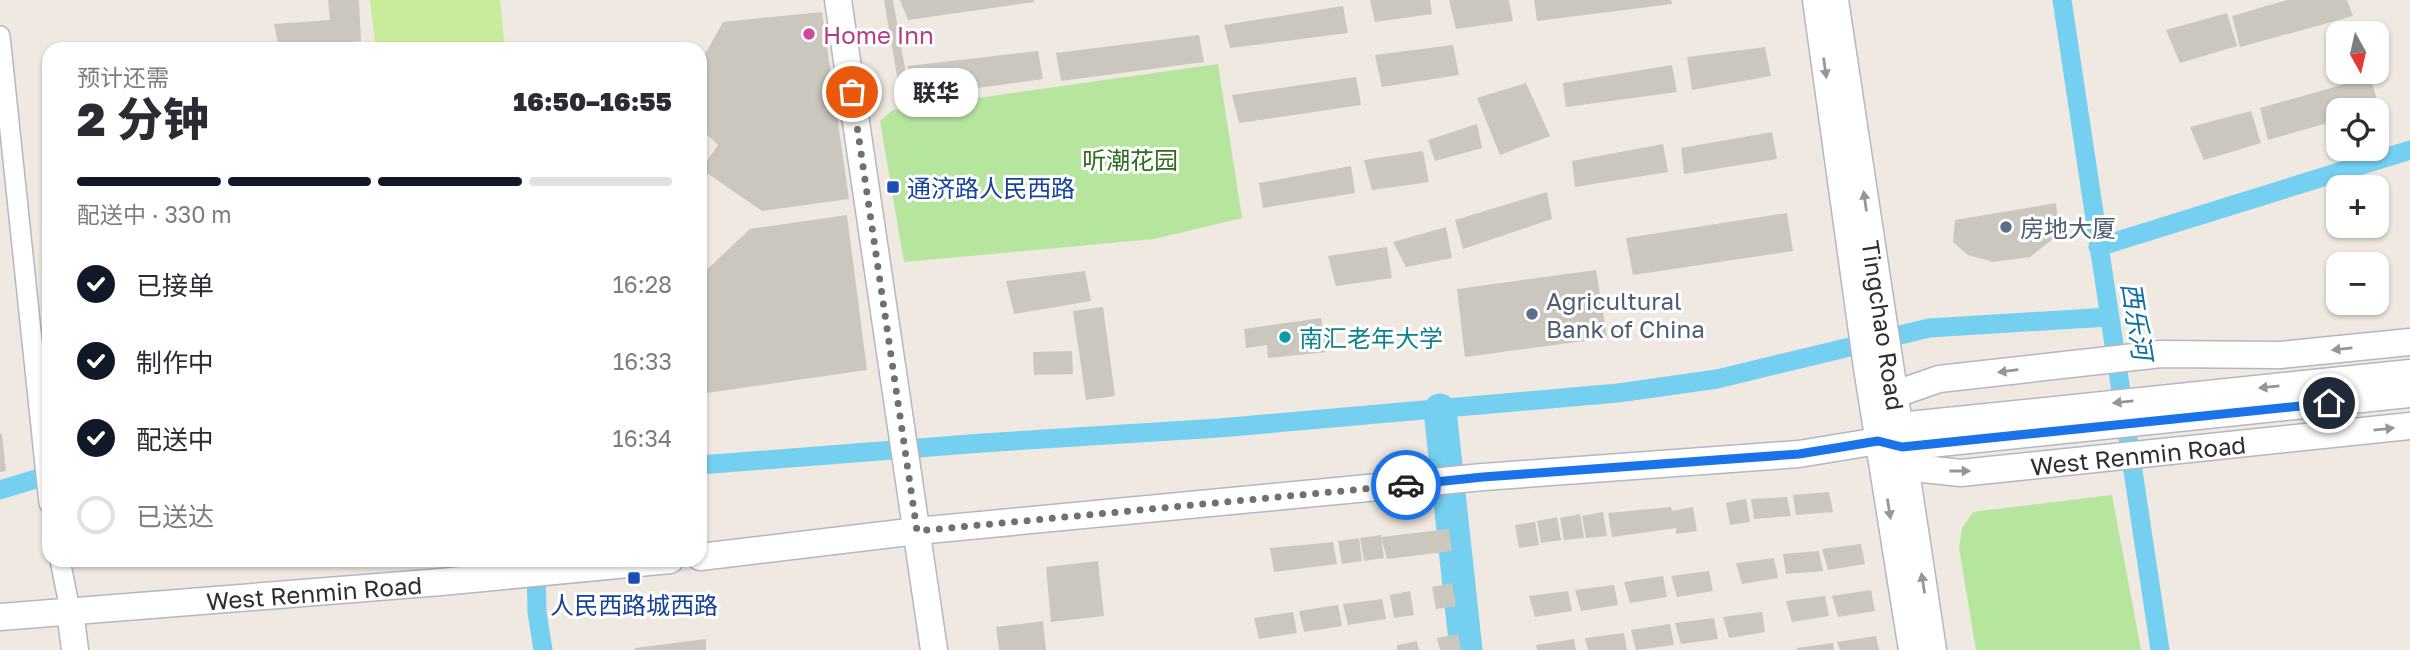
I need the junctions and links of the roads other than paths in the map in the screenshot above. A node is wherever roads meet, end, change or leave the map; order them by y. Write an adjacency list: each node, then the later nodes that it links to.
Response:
1 (838, 0): 15 (street)
2 (1815, 0): 5 (street, Tingchao Road, one-way to 5)
3 (1835, 0): 5 (street, Tingchao Road, one-way to 3)
4 (0, 36): 13 (street)
5 (1871, 319): 7 (street, Tingchao Road)
6 (2410, 342): 10 (street, one-way to 10)
7 (1876, 353): 10 (street, Tingchao Road); 14 (street, Tingchao Road)
8 (2410, 373): 11 (street, West Renmin Road, one-way to 11)
9 (2410, 394): 11 (street, West Renmin Road)
10 (1893, 395): 14 (street)
11 (2166, 409): 14 (street, West Renmin Road)
12 (2410, 426): 14 (street, West Renmin Road, one-way to 12)
13 (42, 441)
14 (1896, 445): 15 (street, West Renmin Road); 23 (street, Tingchao Road, one-way to 23); 24 (street, Tingchao Road, one-way to 14)
15 (917, 531): 16 (street, West Renmin Road); 22 (street)
16 (707, 555)
17 (61, 567): 19 (street)
18 (601, 567): 19 (street, West Renmin Road)
19 (70, 610): 20 (street, West Renmin Road); 21 (street)
20 (0, 617)
21 (75, 650)
22 (934, 650)
23 (1912, 650)
24 (1933, 650)

